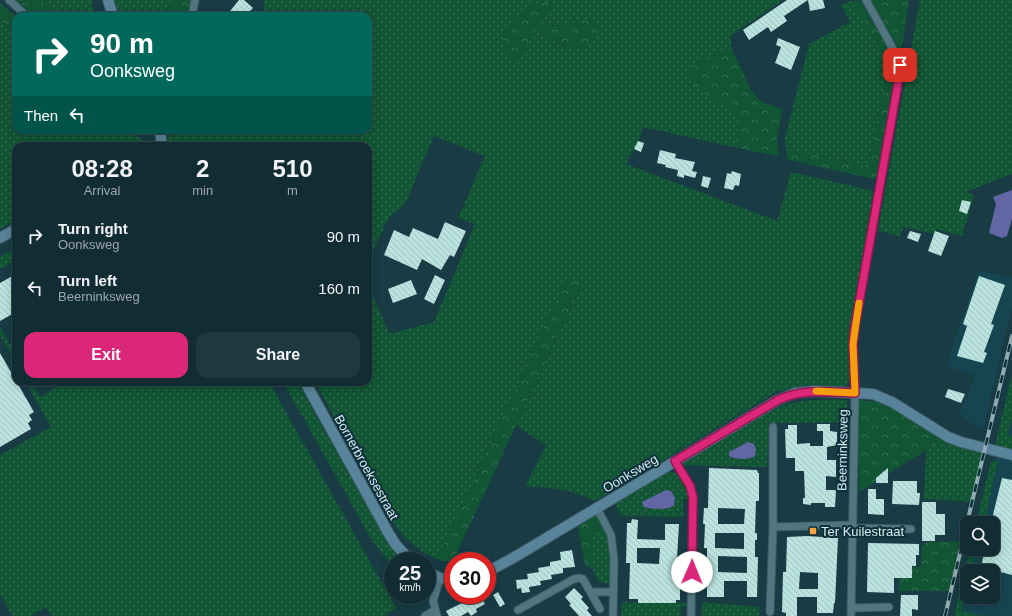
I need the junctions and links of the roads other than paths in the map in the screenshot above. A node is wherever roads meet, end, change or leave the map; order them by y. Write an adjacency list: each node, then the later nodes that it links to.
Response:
1 (9, 0): 5 (street)
2 (108, 0): 6 (main road)
3 (196, 0): 7 (street)
4 (866, 0): 11 (street, Beerninksweg)
5 (22, 12)
6 (112, 12)
7 (193, 12)
8 (12, 231): 9 (main road)
9 (0, 238)
10 (307, 386): 19 (main road, Bornerbroeksestraat)
11 (855, 393): 13 (main road, Oonksweg); 14 (main road, Oonksweg); 16 (street, Beerninksweg)
12 (773, 428): 17 (street)
13 (1012, 455)
14 (675, 461): 15 (main road, Oonksweg); 34 (street)
15 (597, 508): 20 (main road, Oonksweg); 25 (street)
16 (852, 526): 17 (street); 18 (street); 27 (street, Beerninksweg)
17 (773, 527): 30 (street)
18 (911, 529)
19 (403, 552)
20 (496, 567)
21 (436, 576): 22 (main road)
22 (440, 578): 23 (main road); 31 (street)
23 (444, 578)
24 (591, 592): 25 (street); 28 (street); 29 (street)
25 (613, 592): 33 (street)
26 (889, 607): 27 (street)
27 (851, 608): 35 (street, Beerninksweg)
28 (600, 609)
29 (518, 610)
30 (770, 612)
31 (436, 613): 32 (street)
32 (425, 616)
33 (613, 616)
34 (692, 616)
35 (851, 616)

